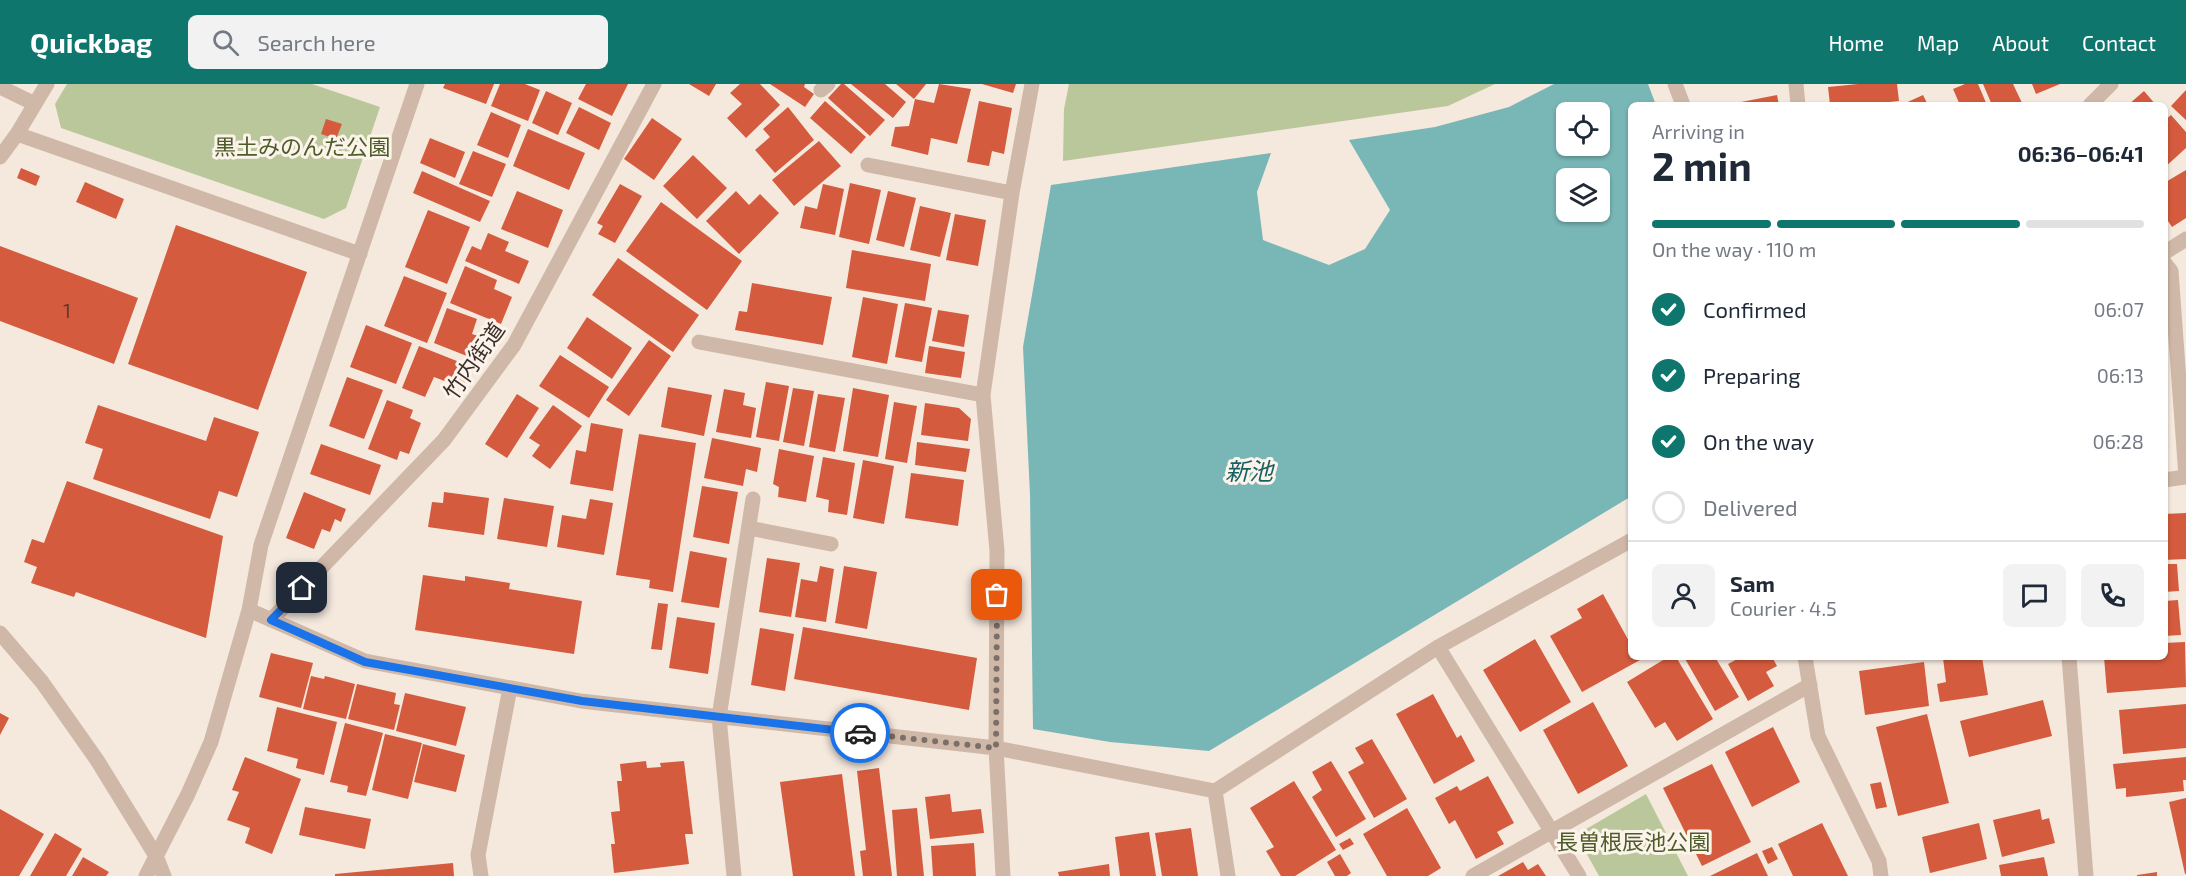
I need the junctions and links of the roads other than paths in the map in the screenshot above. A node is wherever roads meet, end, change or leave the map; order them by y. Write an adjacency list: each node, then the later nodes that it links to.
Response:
1 (47, 84): 12 (street)
2 (417, 84): 19 (street)
3 (654, 84): 30 (street, 竹内街道)
4 (1032, 84): 16 (street)
5 (1675, 84): 9 (street)
6 (1796, 84): 10 (street)
7 (2110, 84): 11 (street)
8 (0, 87): 12 (street)
9 (1682, 102)
10 (1798, 102)
11 (2093, 102)
12 (35, 104): 13 (street)
13 (17, 134): 14 (street); 19 (street)
14 (0, 157)
15 (868, 165): 16 (street)
16 (1012, 193): 22 (street)
17 (2186, 239): 18 (street)
18 (2168, 250)
19 (360, 254): 29 (street)
20 (2168, 267): 23 (street)
21 (699, 342): 22 (street)
22 (983, 395): 38 (street)
23 (2186, 477): 24 (street)
24 (2168, 479)
25 (753, 499): 26 (street)
26 (749, 528): 28 (street); 37 (street)
27 (1628, 542): 32 (street)
28 (831, 544)
29 (249, 610): 30 (street); 41 (street)
30 (271, 620): 36 (street)
31 (0, 633): 41 (street)
32 (1437, 647): 39 (street); 40 (street)
33 (1805, 660): 35 (street)
34 (2069, 660): 51 (street)
35 (1809, 686): 40 (street); 50 (street)
36 (510, 688): 37 (street); 44 (street)
37 (719, 717): 38 (street); 45 (street)
38 (996, 748): 39 (street); 46 (street)
39 (1215, 791): 47 (street)
40 (1553, 831): 48 (street); 49 (street)
41 (156, 856): 42 (street); 43 (street)
42 (146, 876)
43 (164, 876)
44 (481, 876)
45 (734, 876)
46 (1003, 876)
47 (1228, 876)
48 (1473, 876)
49 (1579, 876)
50 (1881, 876)
51 (2086, 876)

